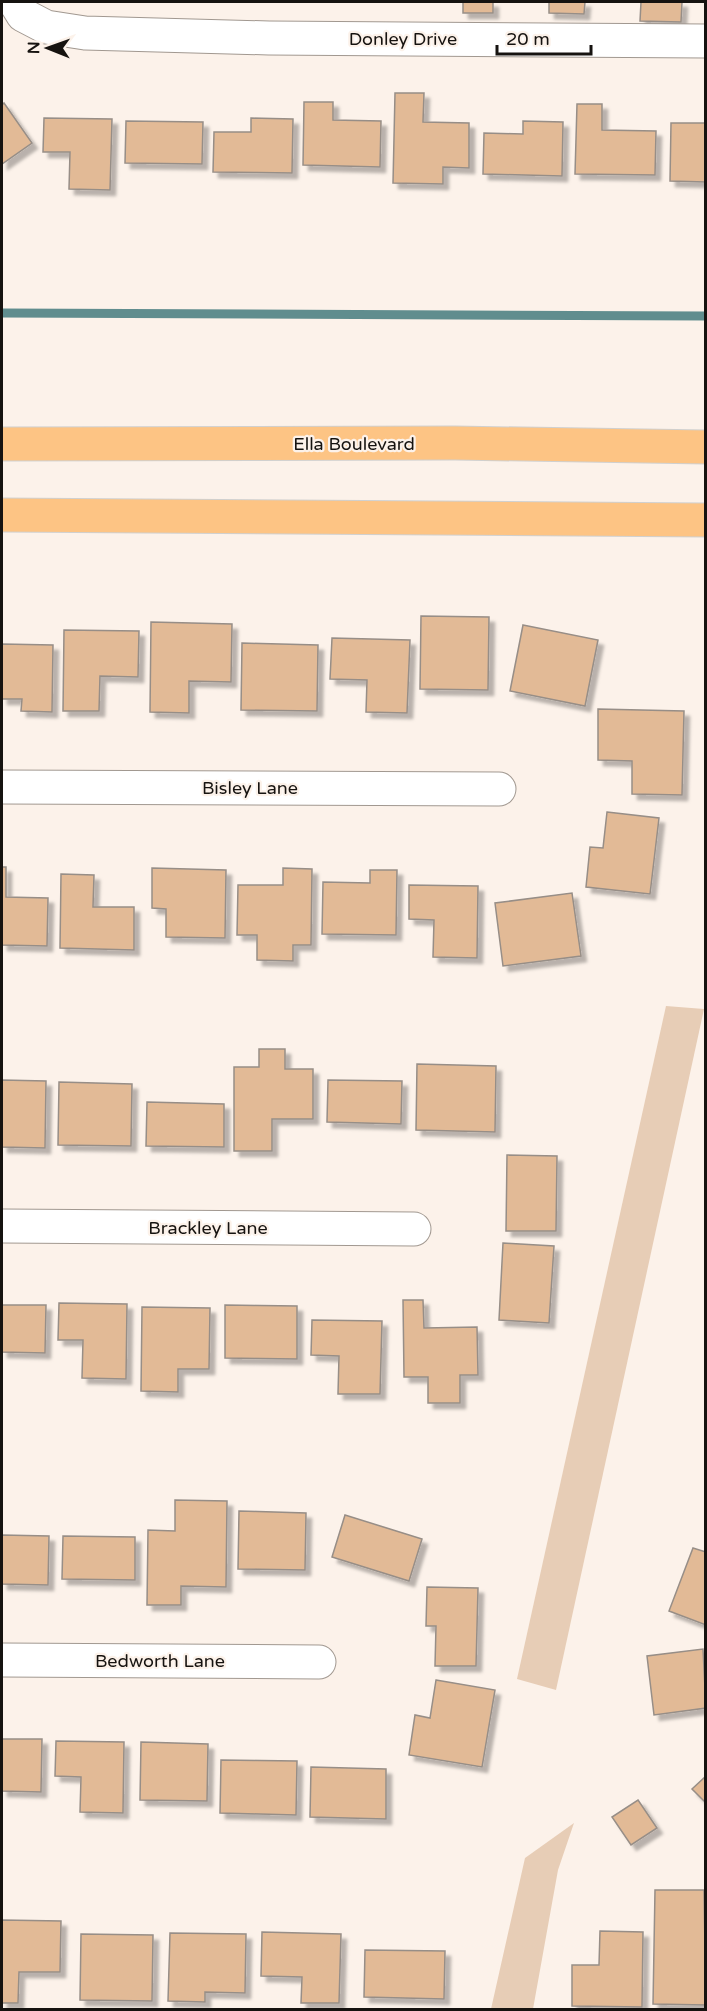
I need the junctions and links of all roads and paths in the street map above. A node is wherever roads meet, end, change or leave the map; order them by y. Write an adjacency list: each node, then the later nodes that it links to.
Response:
1 (15, 2): 2 (street, Donley Drive)
2 (705, 41)
3 (2, 444): 4 (main road, Ella Boulevard)
4 (705, 447)
5 (2, 516): 6 (main road)
6 (705, 520)
7 (2, 787): 8 (street, Bisley Lane)
8 (499, 789)
9 (2, 1227): 10 (street, Brackley Lane)
10 (414, 1229)
11 (2, 1660): 12 (street, Bedworth Lane)
12 (319, 1662)

